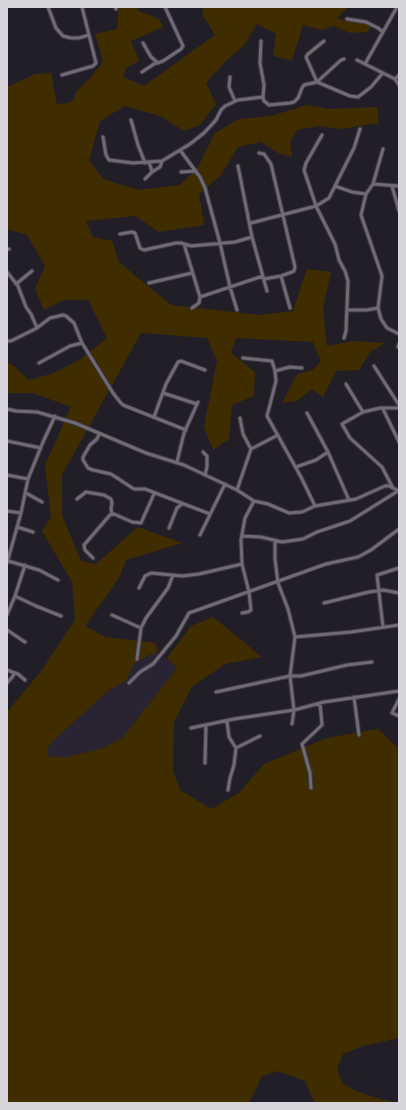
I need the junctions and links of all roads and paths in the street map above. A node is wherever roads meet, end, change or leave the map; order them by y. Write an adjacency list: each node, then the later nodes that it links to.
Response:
1 (48, 7): 7 (street)
2 (82, 7): 7 (street)
3 (165, 7): 14 (street)
4 (397, 7): 6 (street)
5 (347, 19): 6 (street)
6 (383, 32): 16 (street)
7 (90, 35): 19 (street)
8 (261, 41): 25 (street)
9 (324, 41): 23 (street)
10 (143, 43): 11 (street)
11 (153, 59): 14 (street); 15 (street)
12 (344, 59): 23 (street)
13 (357, 60): 16 (street)
14 (158, 63): 15 (street)
15 (154, 64): 17 (street)
16 (365, 64): 18 (street)
17 (142, 72)
18 (382, 74): 22 (street); 23 (street)
19 (62, 75)
20 (399, 75): 22 (street)
21 (230, 77): 26 (street)
22 (395, 79): 24 (street)
23 (317, 82): 25 (street)
24 (399, 85)
25 (263, 97): 26 (street)
26 (235, 101): 32 (street)
27 (131, 120): 35 (street)
28 (360, 129): 42 (street)
29 (322, 135): 46 (street)
30 (103, 138): 35 (street)
31 (383, 149): 41 (street)
32 (180, 150): 34 (street); 37 (street)
33 (259, 153): 48 (street)
34 (162, 161): 35 (street); 38 (street)
35 (148, 163): 38 (street)
36 (238, 166): 49 (street)
37 (196, 171): 39 (street); 52 (street)
38 (152, 172): 40 (street)
39 (181, 172)
40 (145, 179)
41 (373, 184): 43 (street); 45 (street)
42 (335, 186): 45 (street); 46 (street)
43 (392, 186): 44 (street); 47 (street)
44 (399, 186)
45 (366, 194): 66 (street)
46 (316, 206): 48 (street); 68 (street)
47 (399, 210)
48 (283, 215): 49 (street); 57 (street)
49 (251, 223): 51 (street)
50 (120, 234): 53 (street)
51 (252, 237): 52 (street); 58 (street)
52 (220, 243): 53 (street); 61 (street)
53 (184, 244): 56 (street)
54 (32, 271): 60 (street)
55 (7, 272): 60 (street)
56 (192, 273): 59 (street); 63 (street)
57 (281, 276): 58 (street); 65 (street)
58 (263, 277): 61 (street); 62 (street)
59 (149, 283)
60 (16, 284): 69 (street)
61 (230, 287): 63 (street); 67 (street)
62 (267, 291)
63 (200, 297): 64 (street)
64 (192, 308)
65 (290, 308)
66 (378, 308): 68 (street); 70 (street)
67 (237, 310)
68 (348, 310): 71 (street)
69 (37, 328): 72 (street); 73 (street)
70 (399, 334)
71 (344, 338)
72 (7, 341)
73 (82, 343): 75 (street); 89 (street)
74 (243, 358): 79 (street)
75 (39, 363)
76 (374, 366): 82 (street)
77 (302, 368): 79 (street)
78 (204, 370): 81 (street)
79 (275, 371): 93 (street)
80 (346, 384): 86 (street)
81 (163, 393): 89 (street); 91 (street)
82 (399, 405)
83 (399, 408): 85 (street)
84 (7, 409): 88 (street)
85 (383, 409): 86 (street); 95 (street)
86 (363, 412): 106 (street)
87 (307, 413): 99 (street)
88 (55, 416): 92 (street); 96 (street)
89 (154, 417): 91 (street)
90 (240, 418): 97 (street)
91 (186, 430): 100 (street)
92 (99, 434): 100 (street); 110 (street)
93 (278, 435): 97 (street); 101 (street)
94 (7, 441): 96 (street)
95 (399, 442)
96 (41, 448): 104 (street)
97 (251, 448): 107 (street)
98 (203, 452): 103 (street)
99 (328, 452): 101 (street); 112 (street)
100 (177, 462): 103 (street)
101 (296, 467): 116 (street)
102 (7, 475): 104 (street)
103 (205, 475): 105 (street)
104 (28, 480): 109 (street)
105 (225, 484): 107 (street); 120 (street)
106 (393, 488): 108 (street); 112 (street)
107 (237, 490): 113 (street)
108 (399, 491): 127 (street)
109 (26, 493): 114 (street); 118 (street)
110 (154, 495): 115 (street); 119 (street)
111 (77, 500): 119 (street)
112 (349, 500): 116 (street)
113 (254, 501): 116 (street); 126 (street)
114 (42, 502)
115 (182, 504): 120 (street); 122 (street)
116 (315, 506)
117 (7, 511): 118 (street)
118 (21, 514): 121 (street)
119 (112, 514): 130 (street)
120 (210, 514): 125 (street)
121 (17, 528): 124 (street); 129 (street)
122 (169, 528)
123 (399, 529): 137 (street)
124 (33, 532)
125 (200, 535)
126 (242, 536): 127 (street); 132 (street)
127 (275, 540): 137 (street)
128 (7, 545): 129 (street)
129 (12, 546): 131 (street)
130 (93, 558)
131 (7, 562): 133 (street)
132 (242, 564): 135 (street); 140 (street)
133 (25, 565): 136 (street); 142 (street)
134 (399, 568): 139 (street)
135 (173, 575): 138 (street); 150 (street)
136 (58, 580)
137 (278, 582): 140 (street); 152 (street)
138 (139, 588)
139 (379, 591): 141 (street); 143 (street); 149 (street)
140 (248, 592): 144 (street); 161 (street)
141 (399, 593)
142 (15, 596): 145 (street); 147 (street)
143 (324, 603)
144 (242, 613)
145 (7, 615)
146 (112, 615): 150 (street)
147 (61, 616)
148 (399, 625): 149 (street)
149 (383, 627): 152 (street)
150 (141, 628): 154 (street)
151 (7, 630): 153 (street)
152 (295, 637): 158 (street)
153 (25, 642)
154 (137, 659)
155 (372, 662): 158 (street)
156 (7, 670): 157 (street)
157 (14, 673): 159 (street); 160 (street)
158 (290, 676): 163 (street); 167 (street)
159 (25, 680)
160 (7, 683)
161 (129, 684)
162 (399, 691): 164 (street)
163 (216, 692)
164 (354, 697): 166 (street); 173 (street)
165 (399, 699): 168 (street)
166 (320, 703): 167 (street); 177 (street)
167 (294, 710): 169 (street); 170 (street)
168 (399, 716)
169 (227, 721): 171 (street); 175 (street)
170 (292, 724)
171 (206, 725): 172 (street); 176 (street)
172 (191, 728)
173 (359, 735)
174 (260, 736): 175 (street)
175 (236, 748): 178 (street)
176 (205, 763)
177 (311, 788)
178 (228, 790)

